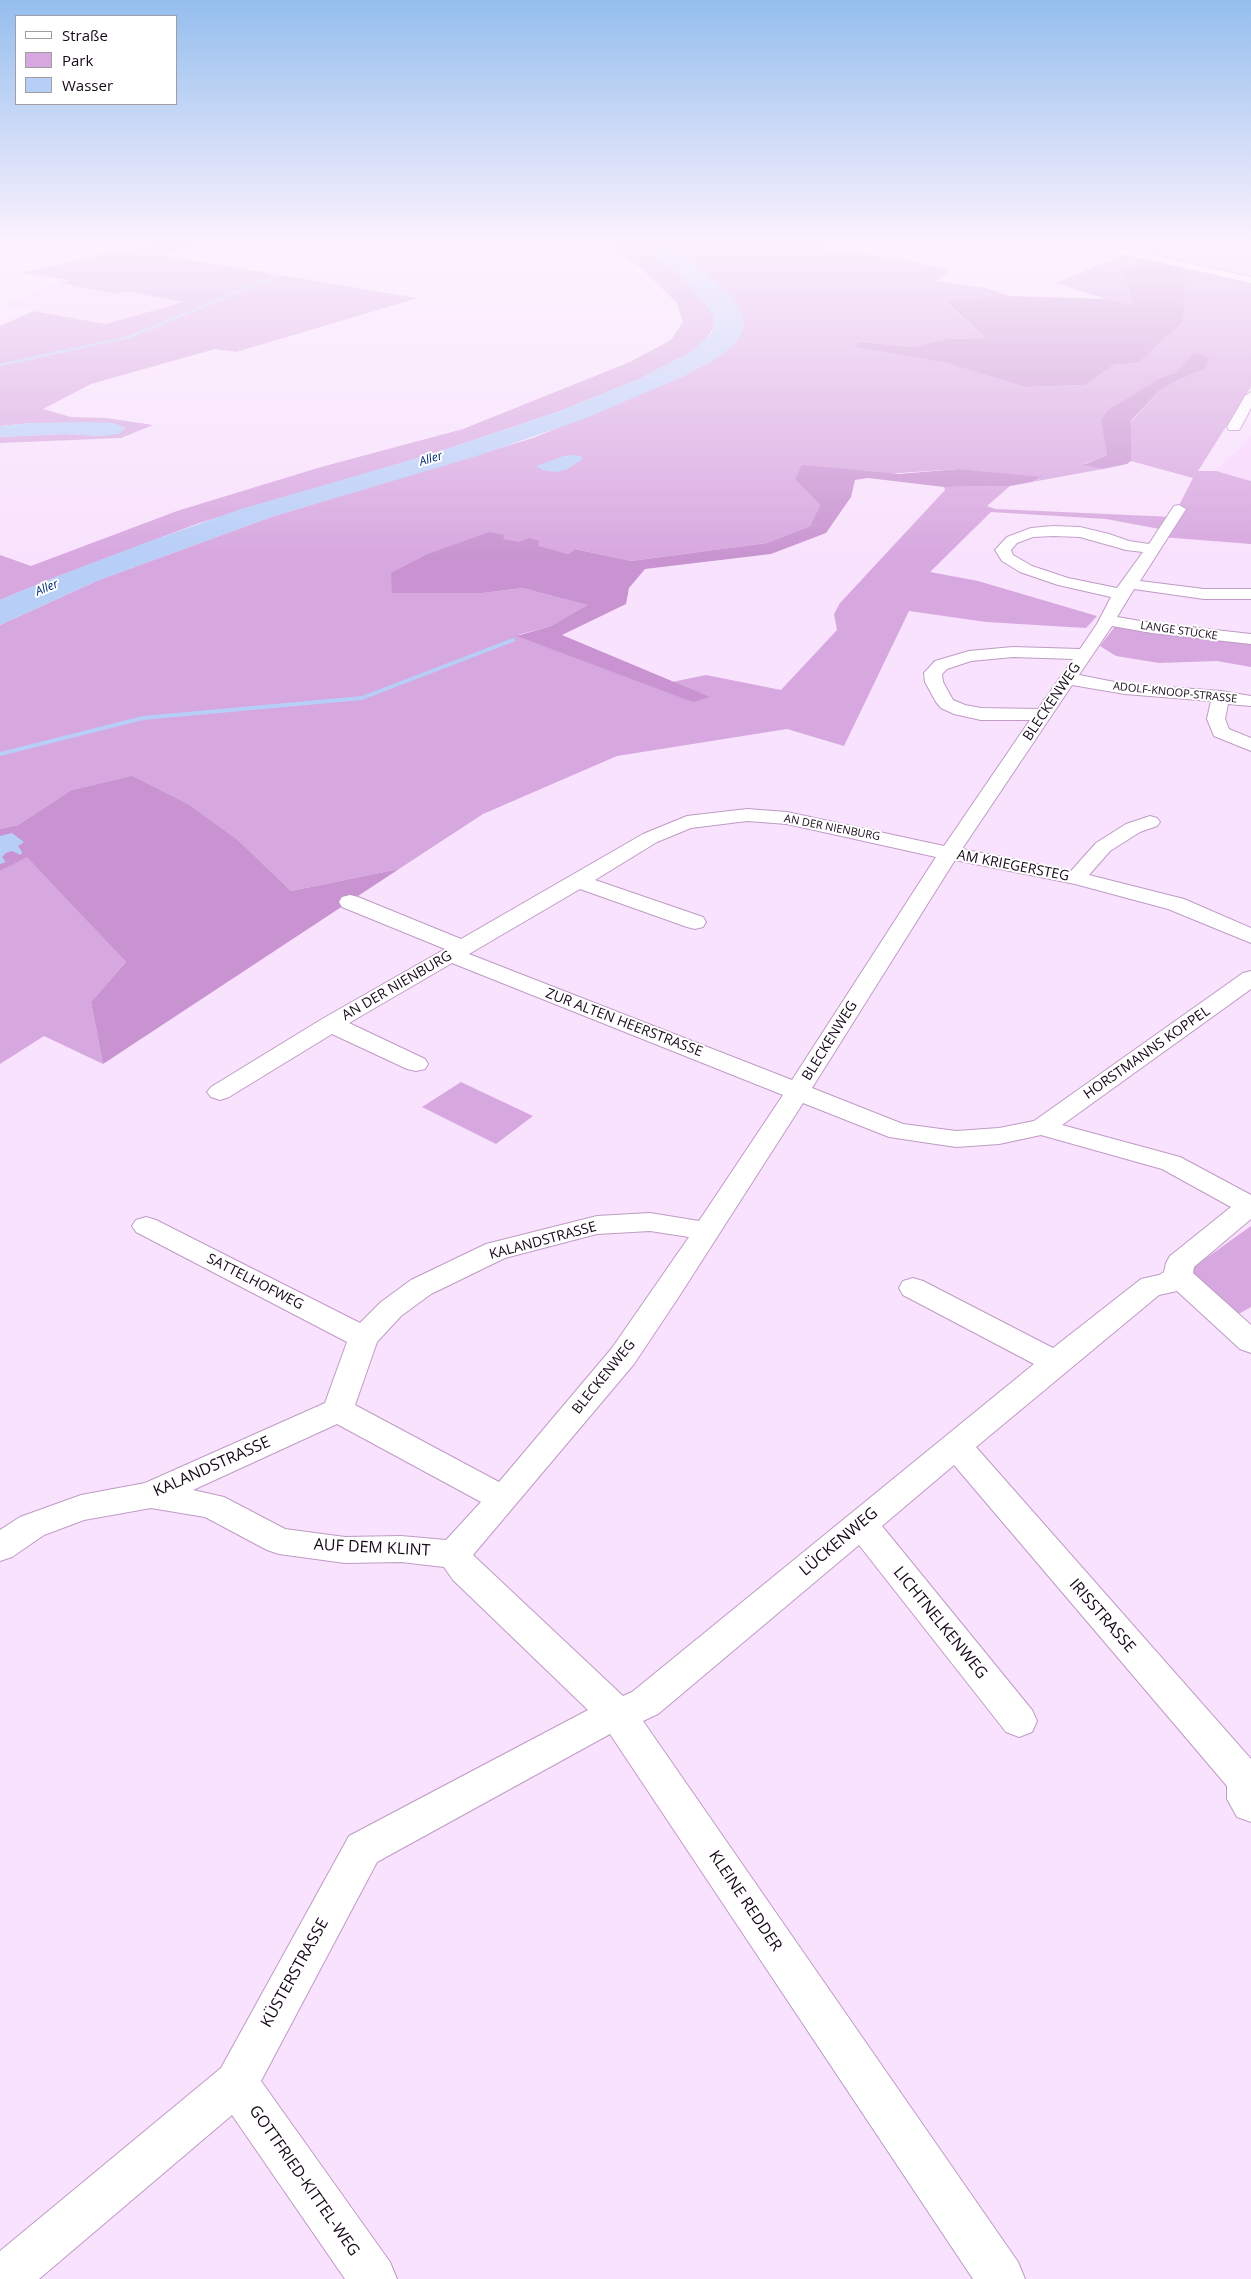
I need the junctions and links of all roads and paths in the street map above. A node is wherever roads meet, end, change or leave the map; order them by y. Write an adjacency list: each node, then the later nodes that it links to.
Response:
1 (1251, 396): 2 (street)
2 (1240, 425)
3 (1179, 508): 4 (street, BLECKENWEG)
4 (1152, 549): 6 (street, BLECKENWEG); 6 (street)
5 (1248, 588): 6 (street)
6 (1125, 589): 7 (street, BLECKENWEG)
7 (1107, 620): 8 (street, LANGE STÜCKE); 9 (street, BLECKENWEG)
8 (1251, 640)
9 (1084, 654): 10 (street, BLECKENWEG); 13 (street)
10 (1069, 679): 11 (street, ADOLF-KNOOP-STRASSE); 13 (street, BLECKENWEG)
11 (1221, 696): 12 (street, ADOLF-KNOOP-STRASSE); 14 (street)
12 (1251, 701)
13 (1044, 715): 16 (street, BLECKENWEG)
14 (1251, 745)
15 (1150, 822): 17 (street, AM KRIEGERSTEG)
16 (949, 853): 17 (street, AM KRIEGERSTEG); 18 (street, AN DER NIENBURG); 27 (street, BLECKENWEG)
17 (1076, 878): 21 (street, AM KRIEGERSTEG)
18 (578, 881): 20 (street); 22 (street, AN DER NIENBURG)
19 (350, 902): 22 (street, AN DER NIENBURG)
20 (695, 922)
21 (1251, 936)
22 (457, 951): 24 (street, AN DER NIENBURG); 27 (street, ZUR ALTEN HEERSTRASSE)
23 (1251, 978): 28 (street, HORSTMANNS KOPPEL)
24 (332, 1024): 25 (street, AN DER NIENBURG); 26 (street, AN DER NIENBURG)
25 (416, 1064)
26 (220, 1092)
27 (798, 1092): 28 (street, HORSTMANNS KOPPEL); 31 (street, BLECKENWEG)
28 (1042, 1127): 29 (street, HORSTMANNS KOPPEL)
29 (1250, 1206): 32 (street)
30 (146, 1226): 34 (street, SATTELHOFWEG)
31 (706, 1231): 34 (street, KALANDSTRASSE); 40 (street, BLECKENWEG)
32 (1178, 1276): 35 (street); 36 (street, LÜCKENWEG)
33 (913, 1288): 36 (street)
34 (364, 1338): 37 (street, KALANDSTRASSE)
35 (1251, 1342)
36 (1055, 1362): 38 (street, LÜCKENWEG)
37 (338, 1410): 39 (street, KALANDSTRASSE); 40 (street)
38 (956, 1446): 41 (street, LÜCKENWEG); 46 (street, IRISSTRASSE)
39 (151, 1495): 42 (street, KALANDSTRASSE); 43 (street, AUF DEM KLINT)
40 (503, 1499): 43 (street, BLECKENWEG)
41 (861, 1524): 44 (street, LÜCKENWEG); 45 (street, LICHTNELKENWEG)
42 (0, 1548)
43 (454, 1554): 44 (street, KLEINE REDDER)
44 (618, 1715): 47 (street, KÜSTERSTRASSE); 50 (street, KLEINE REDDER)
45 (1019, 1721)
46 (1249, 1788)
47 (236, 2083): 48 (street, KÜSTERSTRASSE); 49 (street, GOTTFRIED-KITTEL-WEG)
48 (3, 2279)
49 (373, 2279)
50 (1001, 2279)

